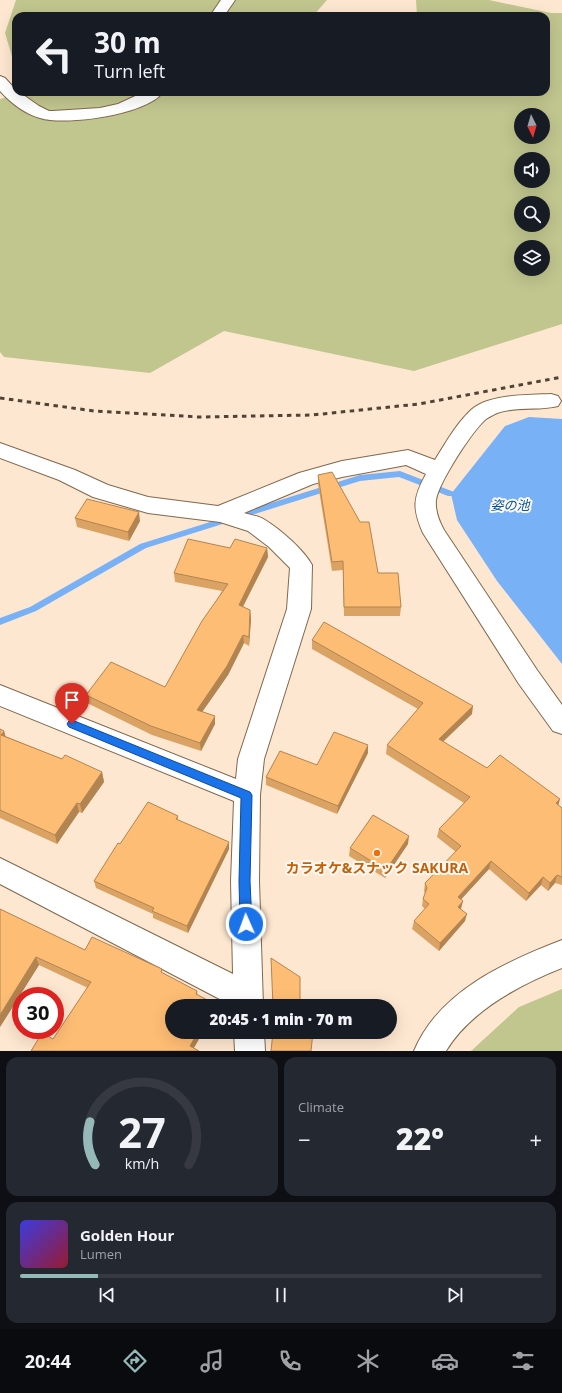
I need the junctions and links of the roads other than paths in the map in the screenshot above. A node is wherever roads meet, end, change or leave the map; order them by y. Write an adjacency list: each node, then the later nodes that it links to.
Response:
1 (228, 0): 2 (street)
2 (220, 12)
3 (0, 81): 4 (street)
4 (12, 93)
5 (16, 96): 6 (street)
6 (149, 96)
7 (551, 401): 9 (street)
8 (0, 450): 10 (street)
9 (439, 471): 10 (street); 12 (street)
10 (220, 514): 13 (street)
11 (0, 695): 13 (street)
12 (562, 724)
13 (246, 795): 17 (street)
14 (0, 870): 16 (street)
15 (562, 954): 20 (street)
16 (244, 999)
17 (248, 999)
18 (249, 1039): 19 (street)
19 (250, 1051)
20 (429, 1051)

